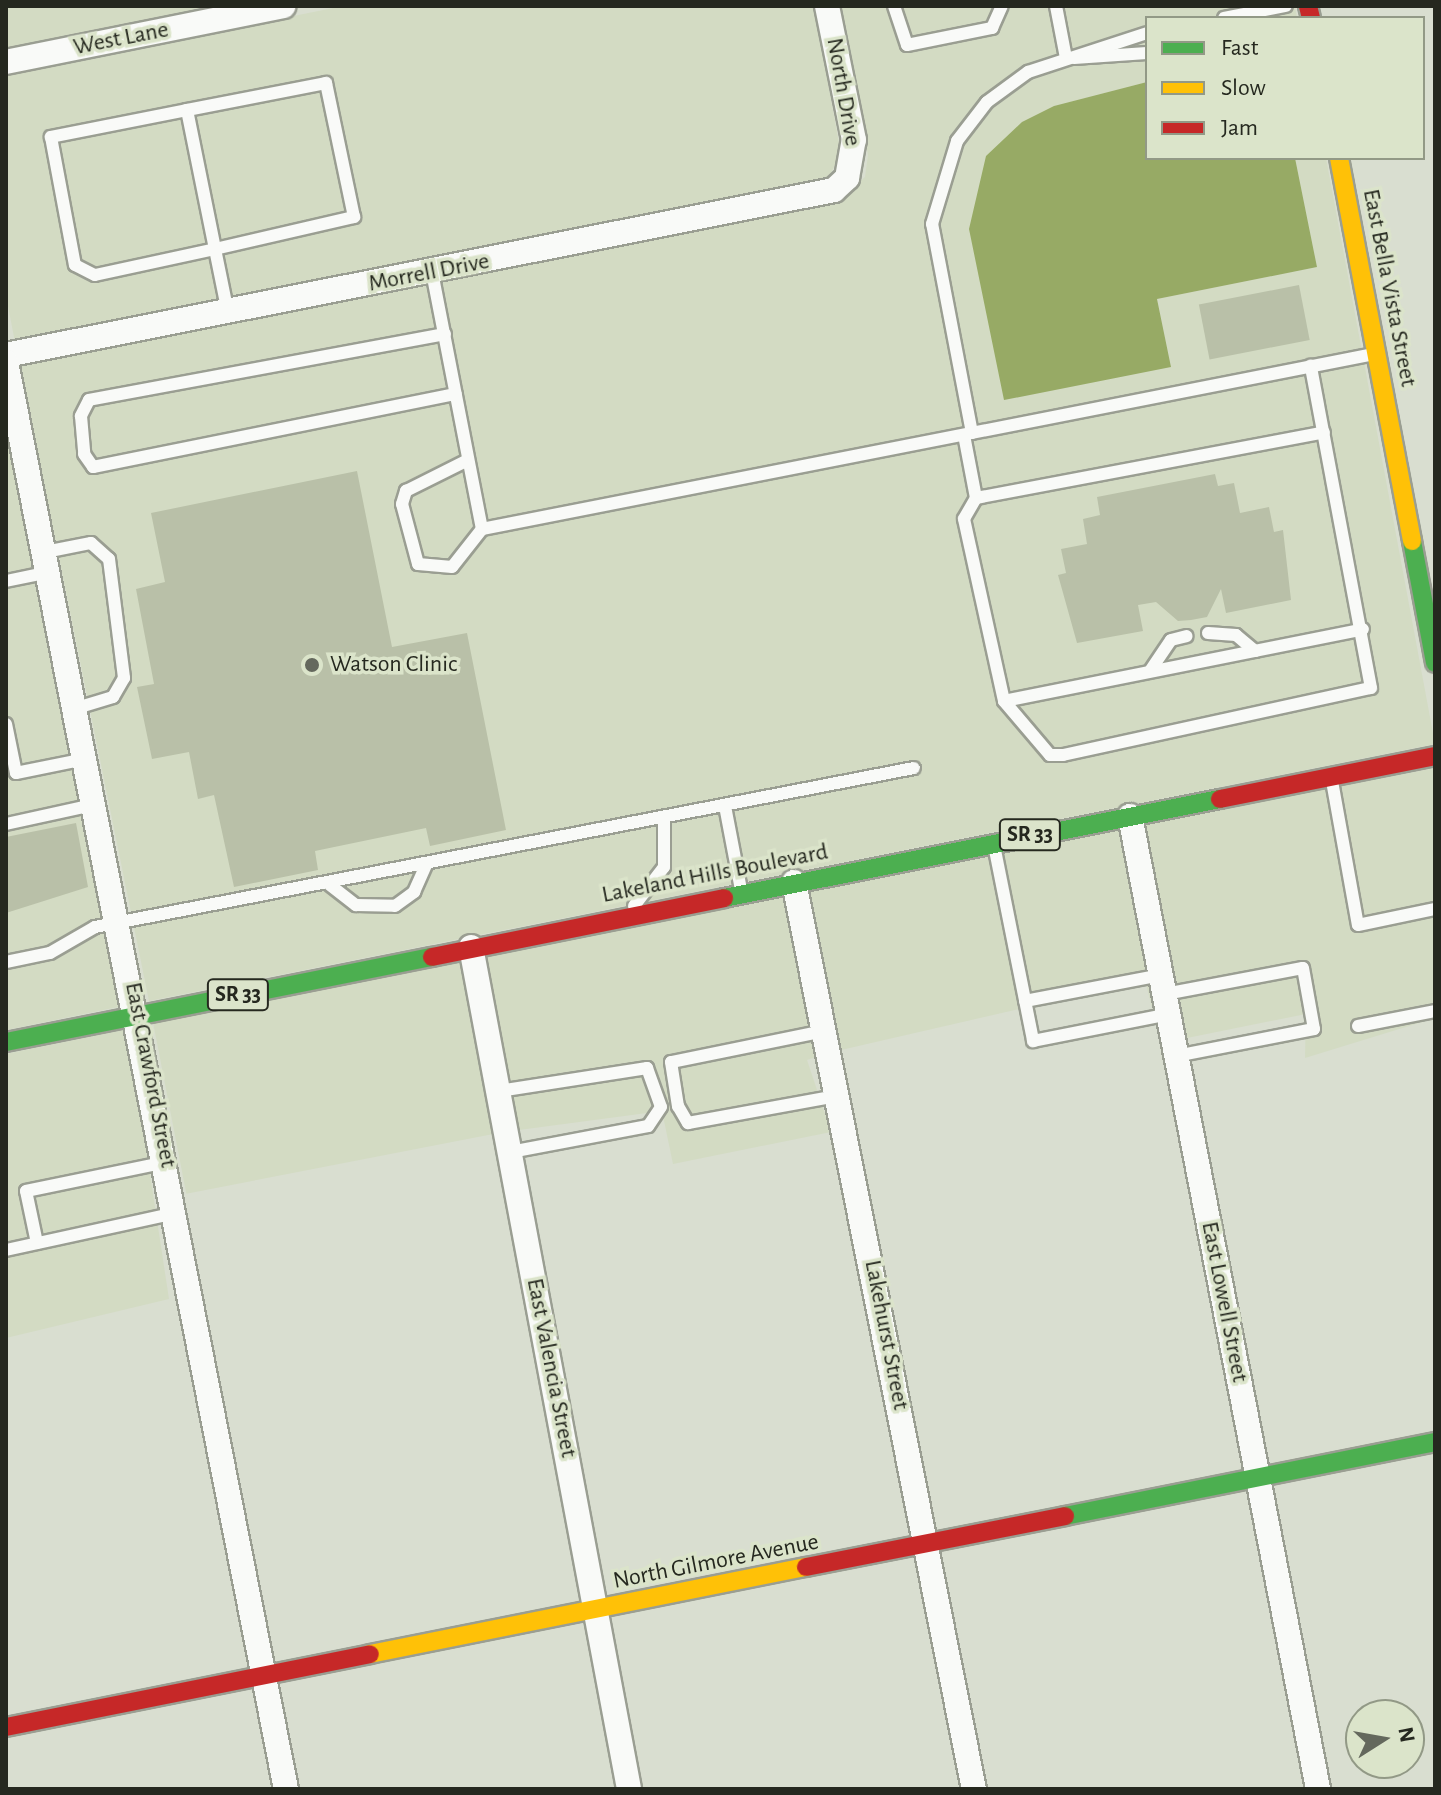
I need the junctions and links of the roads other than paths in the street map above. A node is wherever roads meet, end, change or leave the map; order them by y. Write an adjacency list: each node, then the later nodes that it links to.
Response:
1 (283, 6): 11 (street, West Lane)
2 (827, 6): 14 (street, North Drive)
3 (894, 6): 4 (lane)
4 (1002, 6)
5 (1056, 6): 10 (lane)
6 (1286, 6): 7 (lane)
7 (1234, 16)
8 (1145, 34): 10 (lane)
9 (1145, 53): 10 (lane)
10 (1066, 58): 25 (lane)
11 (6, 62)
12 (187, 110): 15 (lane); 15 (lane); 15 (lane)
13 (1339, 160): 19 (street, East Bella Vista Street)
14 (847, 178): 16 (street, Morrell Drive)
15 (215, 249): 17 (lane)
16 (432, 272): 17 (street, Morrell Drive); 18 (lane)
17 (228, 313): 20 (street, Morrell Drive)
18 (445, 334): 23 (lane); 23 (lane)
19 (1378, 353): 22 (lane); 35 (street, East Bella Vista Street)
20 (6, 355)
21 (6, 362): 29 (street, East Crawford Street)
22 (1311, 366): 24 (lane); 25 (lane)
23 (456, 394): 26 (lane)
24 (1324, 432): 27 (lane); 31 (lane)
25 (968, 434): 27 (lane); 28 (lane)
26 (468, 460): 28 (lane); 28 (lane)
27 (976, 498): 37 (lane)
28 (482, 529)
29 (47, 562): 30 (lane); 38 (street, East Crawford Street); 38 (lane)
30 (6, 581)
31 (1363, 629): 34 (lane); 37 (lane)
32 (1208, 633): 34 (lane)
33 (1187, 636): 36 (lane)
34 (1255, 651): 36 (lane)
35 (1435, 663)
36 (1150, 671): 37 (lane)
37 (1004, 701)
38 (77, 708): 41 (street, East Crawford Street)
39 (6, 724): 43 (lane)
40 (1435, 756): 44 (street, Lakeland Hills Boulevard / SR 33)
41 (88, 759): 43 (lane); 45 (street, East Crawford Street)
42 (914, 768): 46 (lane)
43 (11, 774)
44 (1331, 776): 47 (street, Lakeland Hills Boulevard / SR 33); 55 (lane)
45 (97, 804): 49 (lane); 57 (street, East Crawford Street)
46 (725, 806): 48 (lane); 54 (lane)
47 (1130, 816): 50 (street, Lakeland Hills Boulevard / SR 33); 60 (street, East Lowell Street)
48 (664, 817): 51 (lane); 56 (lane)
49 (6, 824)
50 (993, 843): 52 (street, Lakeland Hills Boulevard / SR 33); 61 (lane)
51 (426, 865): 53 (lane); 53 (lane)
52 (794, 882): 54 (street, Lakeland Hills Boulevard / SR 33); 65 (street, Lakehurst Street)
53 (330, 885): 57 (lane)
54 (742, 893): 56 (street, Lakeland Hills Boulevard / SR 33)
55 (1435, 909)
56 (626, 916): 58 (street, Lakeland Hills Boulevard / SR 33)
57 (121, 924): 59 (lane); 63 (street, East Crawford Street)
58 (471, 947): 63 (street, Lakeland Hills Boulevard / SR 33); 68 (street, East Valencia Street)
59 (6, 962)
60 (1165, 994): 61 (lane); 61 (lane); 67 (street, East Lowell Street); 67 (lane)
61 (1025, 1001)
62 (1435, 1011): 64 (lane)
63 (138, 1015): 66 (street, Lakeland Hills Boulevard / SR 33); 71 (street, East Crawford Street)
64 (1358, 1026)
65 (824, 1031): 69 (street, Lakehurst Street); 69 (lane)
66 (6, 1042)
67 (1177, 1056): 76 (street, East Lowell Street)
68 (499, 1091): 70 (street, East Valencia Street); 70 (lane)
69 (837, 1096): 77 (street, Lakehurst Street)
70 (510, 1152): 78 (street, East Valencia Street)
71 (166, 1162): 72 (street, East Crawford Street); 73 (lane)
72 (176, 1213): 73 (lane); 79 (street, East Crawford Street)
73 (37, 1243): 74 (lane)
74 (6, 1250)
75 (1435, 1442): 76 (street, North Gilmore Avenue)
76 (1258, 1478): 77 (street, North Gilmore Avenue); 84 (street, East Lowell Street)
77 (928, 1544): 78 (street, North Gilmore Avenue); 83 (street, Lakehurst Street)
78 (596, 1610): 79 (street, North Gilmore Avenue); 82 (street, East Valencia Street)
79 (264, 1676): 80 (street, North Gilmore Avenue); 81 (street, East Crawford Street)
80 (6, 1727)
81 (286, 1789)
82 (629, 1789)
83 (974, 1789)
84 (1318, 1789)

